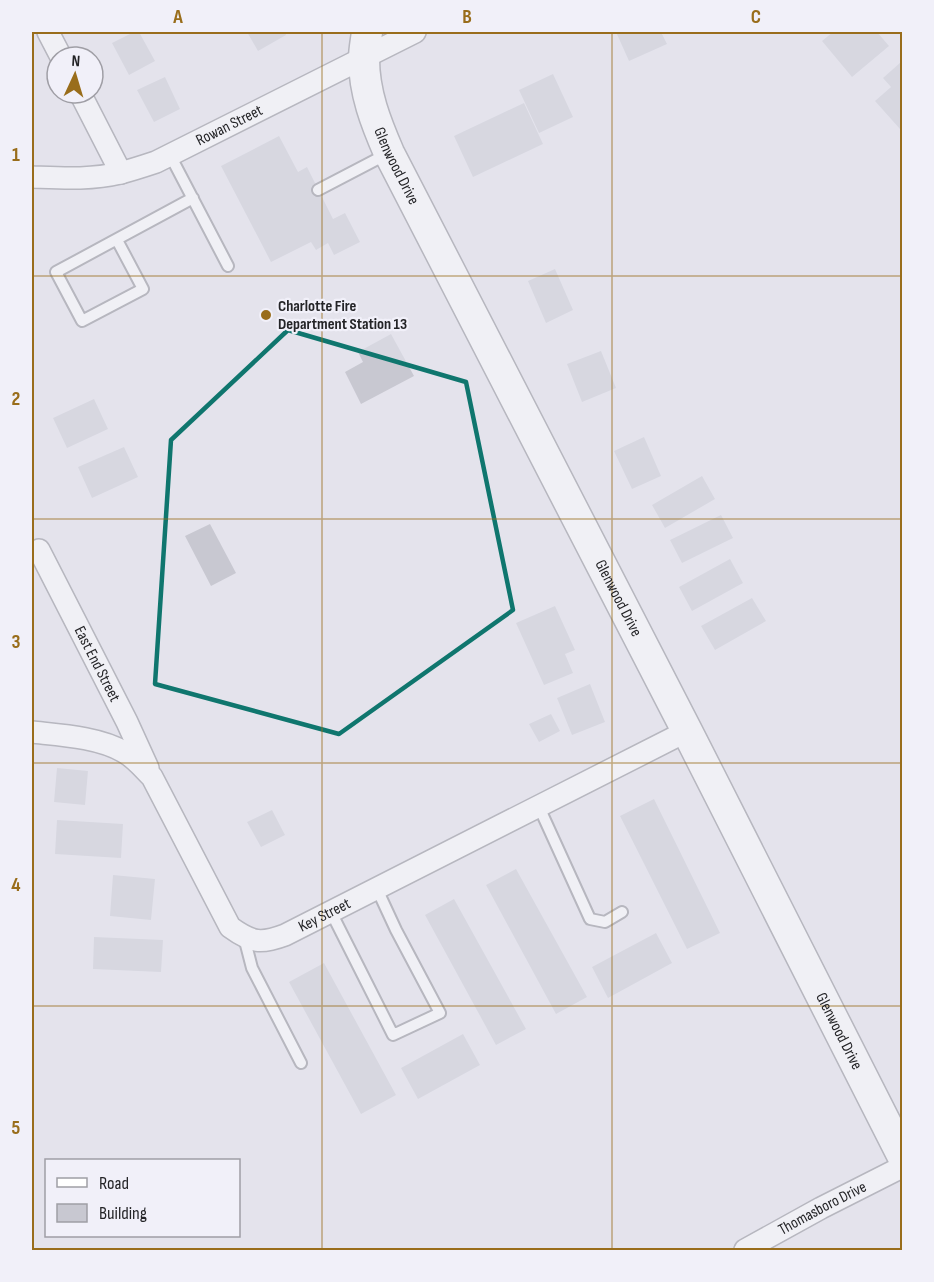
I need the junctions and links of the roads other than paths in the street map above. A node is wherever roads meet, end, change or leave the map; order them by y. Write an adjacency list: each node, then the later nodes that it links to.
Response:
1 (415, 32): 2 (street, Rowan Street)
2 (365, 44): 4 (street, Glenwood Drive); 5 (street, Rowan Street)
3 (86, 105): 6 (street)
4 (389, 153): 8 (lane); 13 (street, Glenwood Drive)
5 (170, 154): 6 (street, Rowan Street); 9 (lane)
6 (121, 173): 7 (street, Rowan Street)
7 (32, 177)
8 (318, 190)
9 (193, 198): 10 (lane); 11 (lane)
10 (117, 240): 10 (lane)
11 (228, 266)
12 (35, 548): 15 (street, East End Street)
13 (687, 731): 16 (street, Key Street); 22 (street, Glenwood Drive)
14 (32, 732): 15 (street)
15 (152, 777): 20 (street)
16 (539, 807): 17 (street, Key Street); 19 (lane)
17 (377, 889): 18 (street, Key Street); 18 (lane)
18 (331, 912): 20 (street, Key Street)
19 (622, 912)
20 (244, 937): 21 (lane)
21 (301, 1063)
22 (903, 1155)
23 (903, 1167): 24 (street, Thomasboro Drive)
24 (745, 1251)

